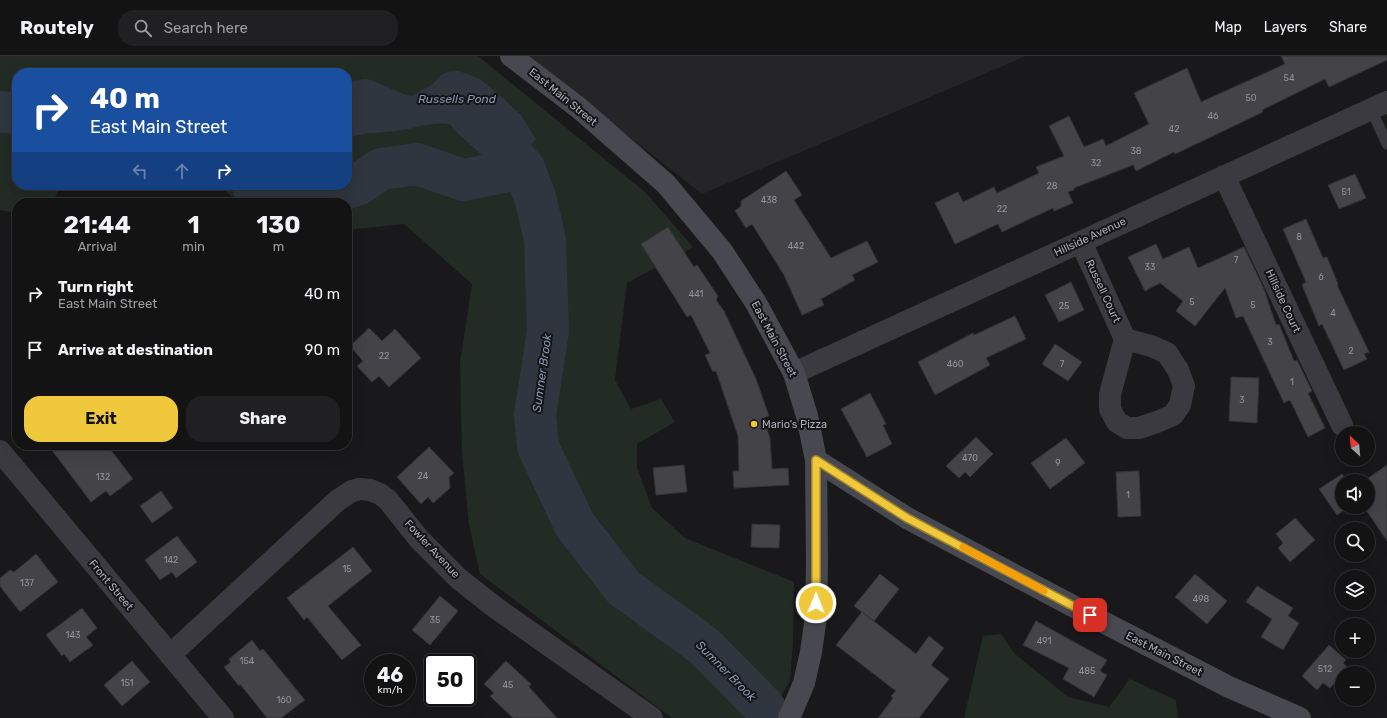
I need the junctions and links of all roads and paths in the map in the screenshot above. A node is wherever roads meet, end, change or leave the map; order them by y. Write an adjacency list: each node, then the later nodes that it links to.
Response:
1 (511, 56): 7 (main road, East Main Street)
2 (1379, 106): 3 (lane); 4 (street, Hillside Avenue)
3 (1387, 144)
4 (1224, 176): 5 (street, Hillside Avenue); 8 (street, Hillside Court)
5 (1081, 242): 6 (street, Russell Court); 7 (street, Hillside Avenue)
6 (1125, 339)
7 (794, 373): 10 (main road, East Main Street)
8 (1342, 425)
9 (0, 451): 11 (street, Front Street)
10 (816, 460): 14 (main road); 15 (main road, East Main Street)
11 (170, 655): 12 (street, Front Street); 13 (street, Fowler Avenue)
12 (223, 718)
13 (652, 718)
14 (788, 718)
15 (1300, 718)

